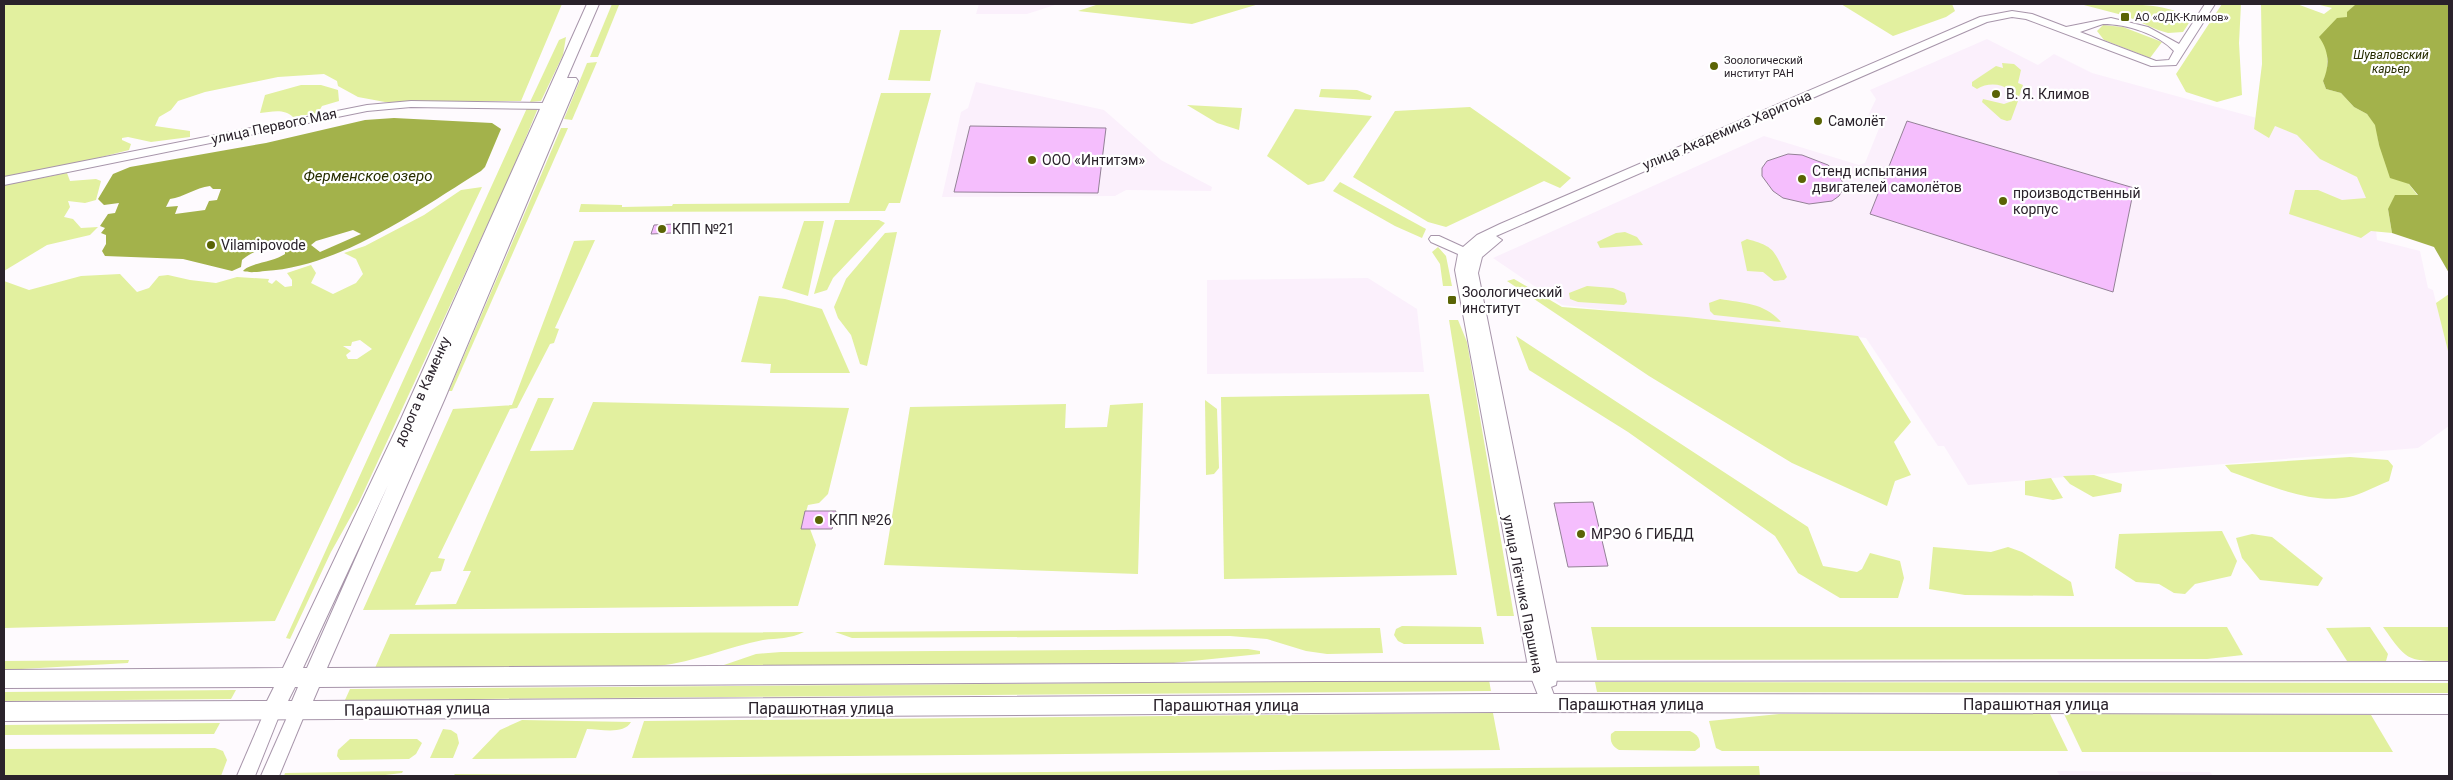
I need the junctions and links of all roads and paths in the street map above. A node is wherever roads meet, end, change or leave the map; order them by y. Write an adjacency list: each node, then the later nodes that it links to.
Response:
1 (593, 4): 8 (main road, дорога в Каменку)
2 (604, 4): 15 (main road, дорога в Каменку)
3 (2210, 4): 7 (street, улица Академика Харитона)
4 (2092, 26): 5 (street, улица Академика Харитона); 6 (street); 7 (street, улица Академика Харитона)
5 (2064, 28): 6 (street, улица Академика Харитона); 11 (street, улица Академика Харитона)
6 (2105, 44): 7 (street, улица Академика Харитона)
7 (2182, 45)
8 (547, 106): 9 (street, улица Первого Мая); 14 (main road, дорога в Каменку)
9 (4, 182)
10 (1435, 239): 11 (street)
11 (1468, 258): 13 (street, улица Лётчика Паршина)
12 (2449, 671): 13 (main road)
13 (1543, 672): 15 (main road); 17 (street, улица Лётчика Паршина)
14 (289, 677): 15 (main road); 16 (main road); 19 (main road, дорога в Каменку)
15 (312, 677): 20 (main road, дорога в Каменку)
16 (4, 679)
17 (1549, 703): 18 (main road, Парашютная улица); 20 (main road, Парашютная улица)
18 (2449, 705)
19 (274, 711): 20 (main road, Парашютная улица); 21 (main road, Парашютная улица); 22 (street, дорога в Каменку)
20 (298, 711): 23 (street, дорога в Каменку)
21 (4, 712)
22 (246, 776)
23 (270, 776)

